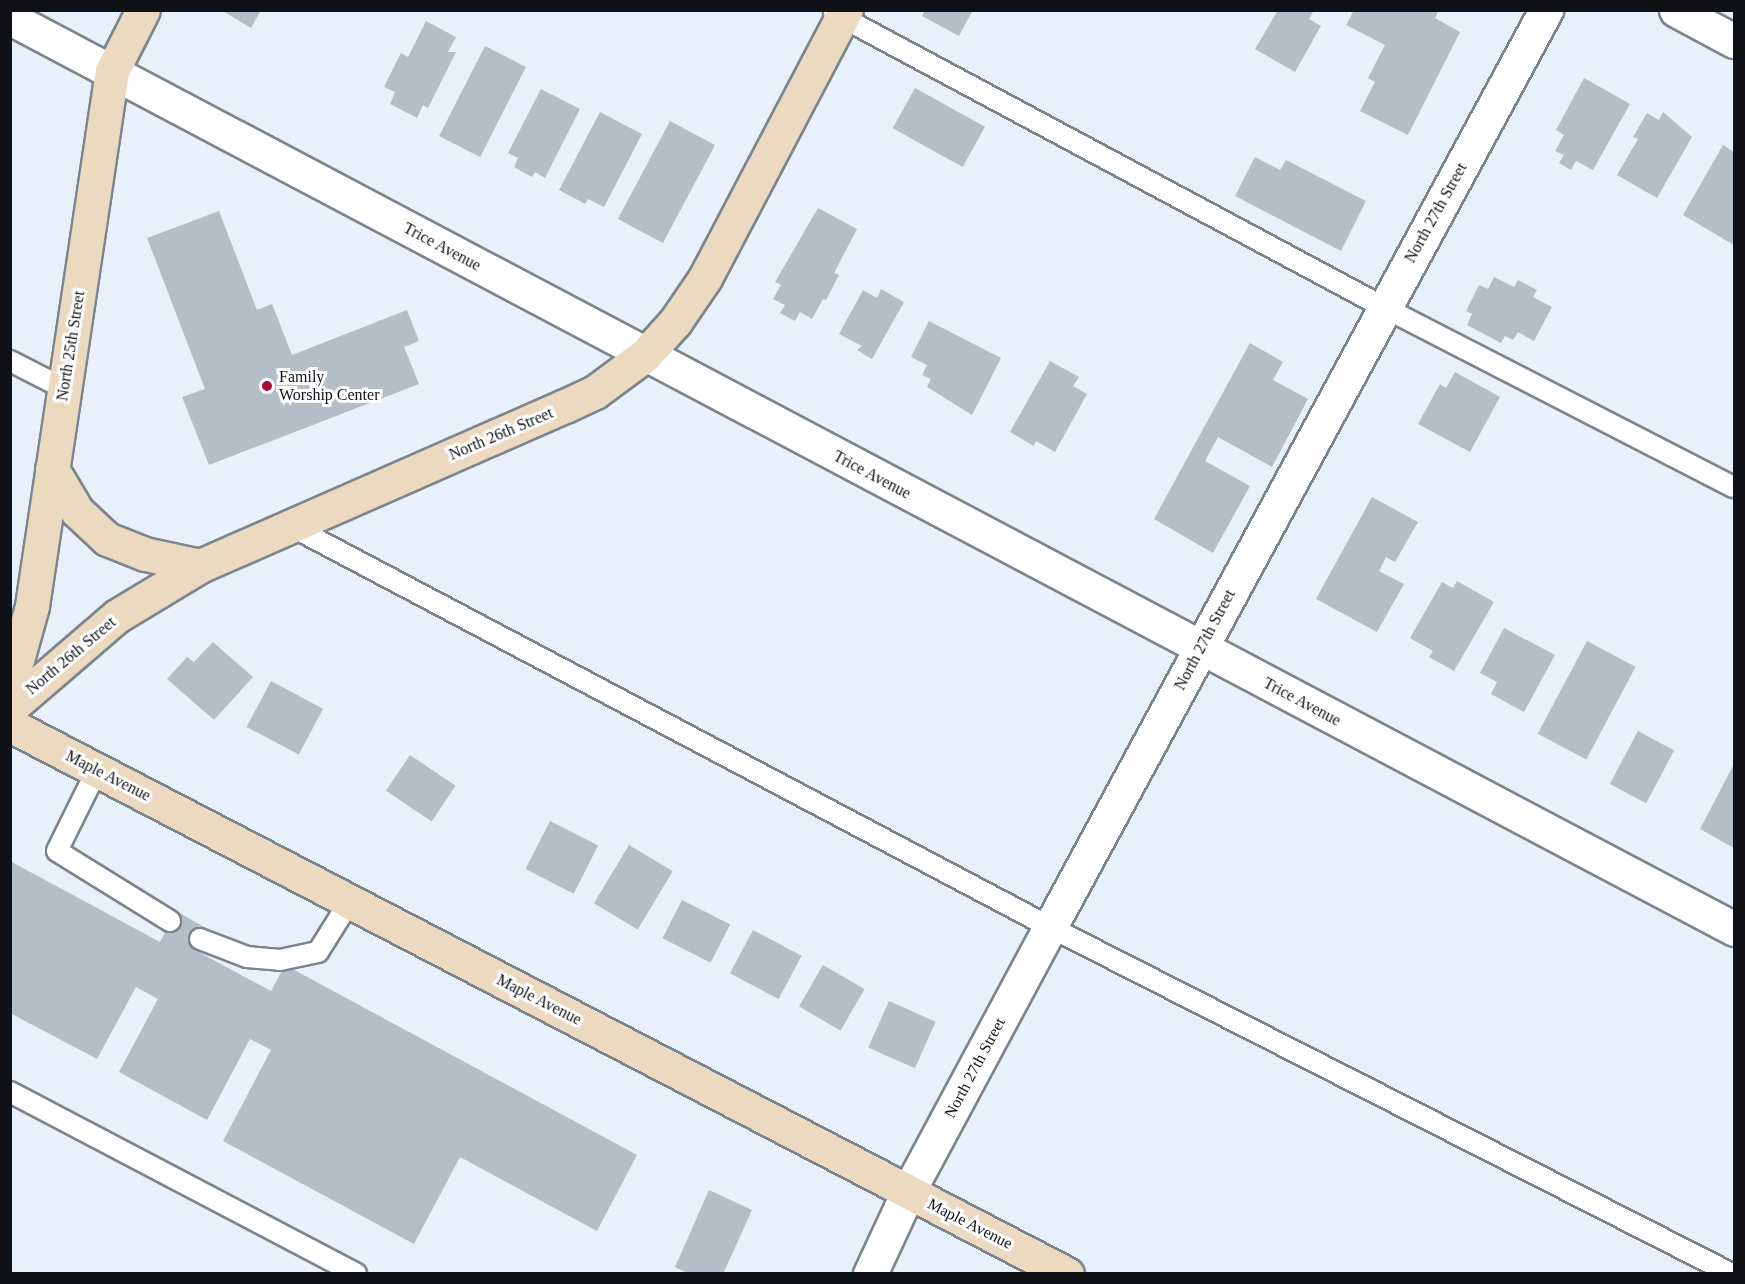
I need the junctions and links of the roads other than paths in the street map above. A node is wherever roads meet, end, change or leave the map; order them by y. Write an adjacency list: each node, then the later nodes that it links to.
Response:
1 (143, 10): 7 (main road, North 25th Street)
2 (1546, 10): 8 (street, North 27th Street)
3 (1676, 10): 6 (street)
4 (839, 13): 8 (lane); 9 (main road, North 26th Street)
5 (10, 18): 7 (street, Trice Avenue)
6 (1734, 41)
7 (112, 71): 9 (street, Trice Avenue); 11 (main road, North 25th Street)
8 (1385, 308): 13 (lane); 16 (street, North 27th Street)
9 (645, 355): 14 (main road, North 26th Street); 16 (street, Trice Avenue)
10 (10, 361): 11 (lane)
11 (65, 389): 12 (main road, North 25th Street)
12 (52, 469): 15 (main road); 17 (main road, North 25th Street)
13 (1734, 487)
14 (289, 525): 15 (main road, North 26th Street); 23 (lane)
15 (200, 566): 18 (main road, North 26th Street)
16 (1200, 648): 23 (street, North 27th Street); 24 (street, Trice Avenue)
17 (10, 685)
18 (10, 708)
19 (10, 725): 20 (main road, Maple Avenue)
20 (97, 770): 21 (main road, Maple Avenue); 22 (lane)
21 (350, 902): 25 (lane); 27 (main road, Maple Avenue)
22 (170, 921)
23 (1050, 927): 27 (street, North 27th Street); 31 (lane)
24 (1734, 929)
25 (200, 939)
26 (10, 1092): 28 (lane)
27 (909, 1192): 29 (street, North 27th Street); 30 (main road, Maple Avenue)
28 (356, 1274)
29 (870, 1274)
30 (1068, 1274)
31 (1732, 1274)

